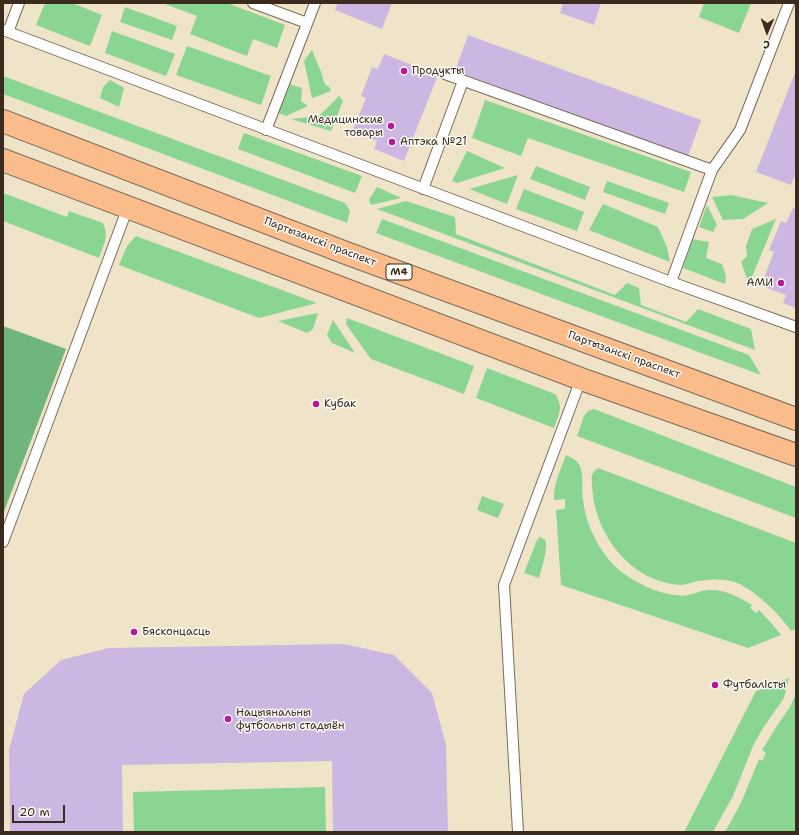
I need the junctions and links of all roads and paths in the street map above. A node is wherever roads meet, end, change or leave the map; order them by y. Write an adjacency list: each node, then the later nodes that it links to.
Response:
1 (19, 3): 6 (lane)
2 (253, 3): 5 (lane)
3 (315, 3): 5 (lane)
4 (789, 3): 12 (lane)
5 (307, 23): 10 (lane)
6 (5, 31): 10 (lane)
7 (446, 74): 8 (lane)
8 (463, 81): 12 (lane); 13 (lane)
9 (3, 121): 18 (main road, Партызанскі праспект / М4)
10 (266, 130): 13 (lane)
11 (3, 160): 14 (main road)
12 (712, 170): 15 (lane)
13 (423, 189): 15 (lane)
14 (128, 207): 17 (main road); 20 (lane)
15 (671, 282): 16 (lane)
16 (796, 327)
17 (581, 379): 19 (main road); 21 (lane)
18 (796, 419)
19 (796, 454)
20 (3, 542)
21 (518, 832)

